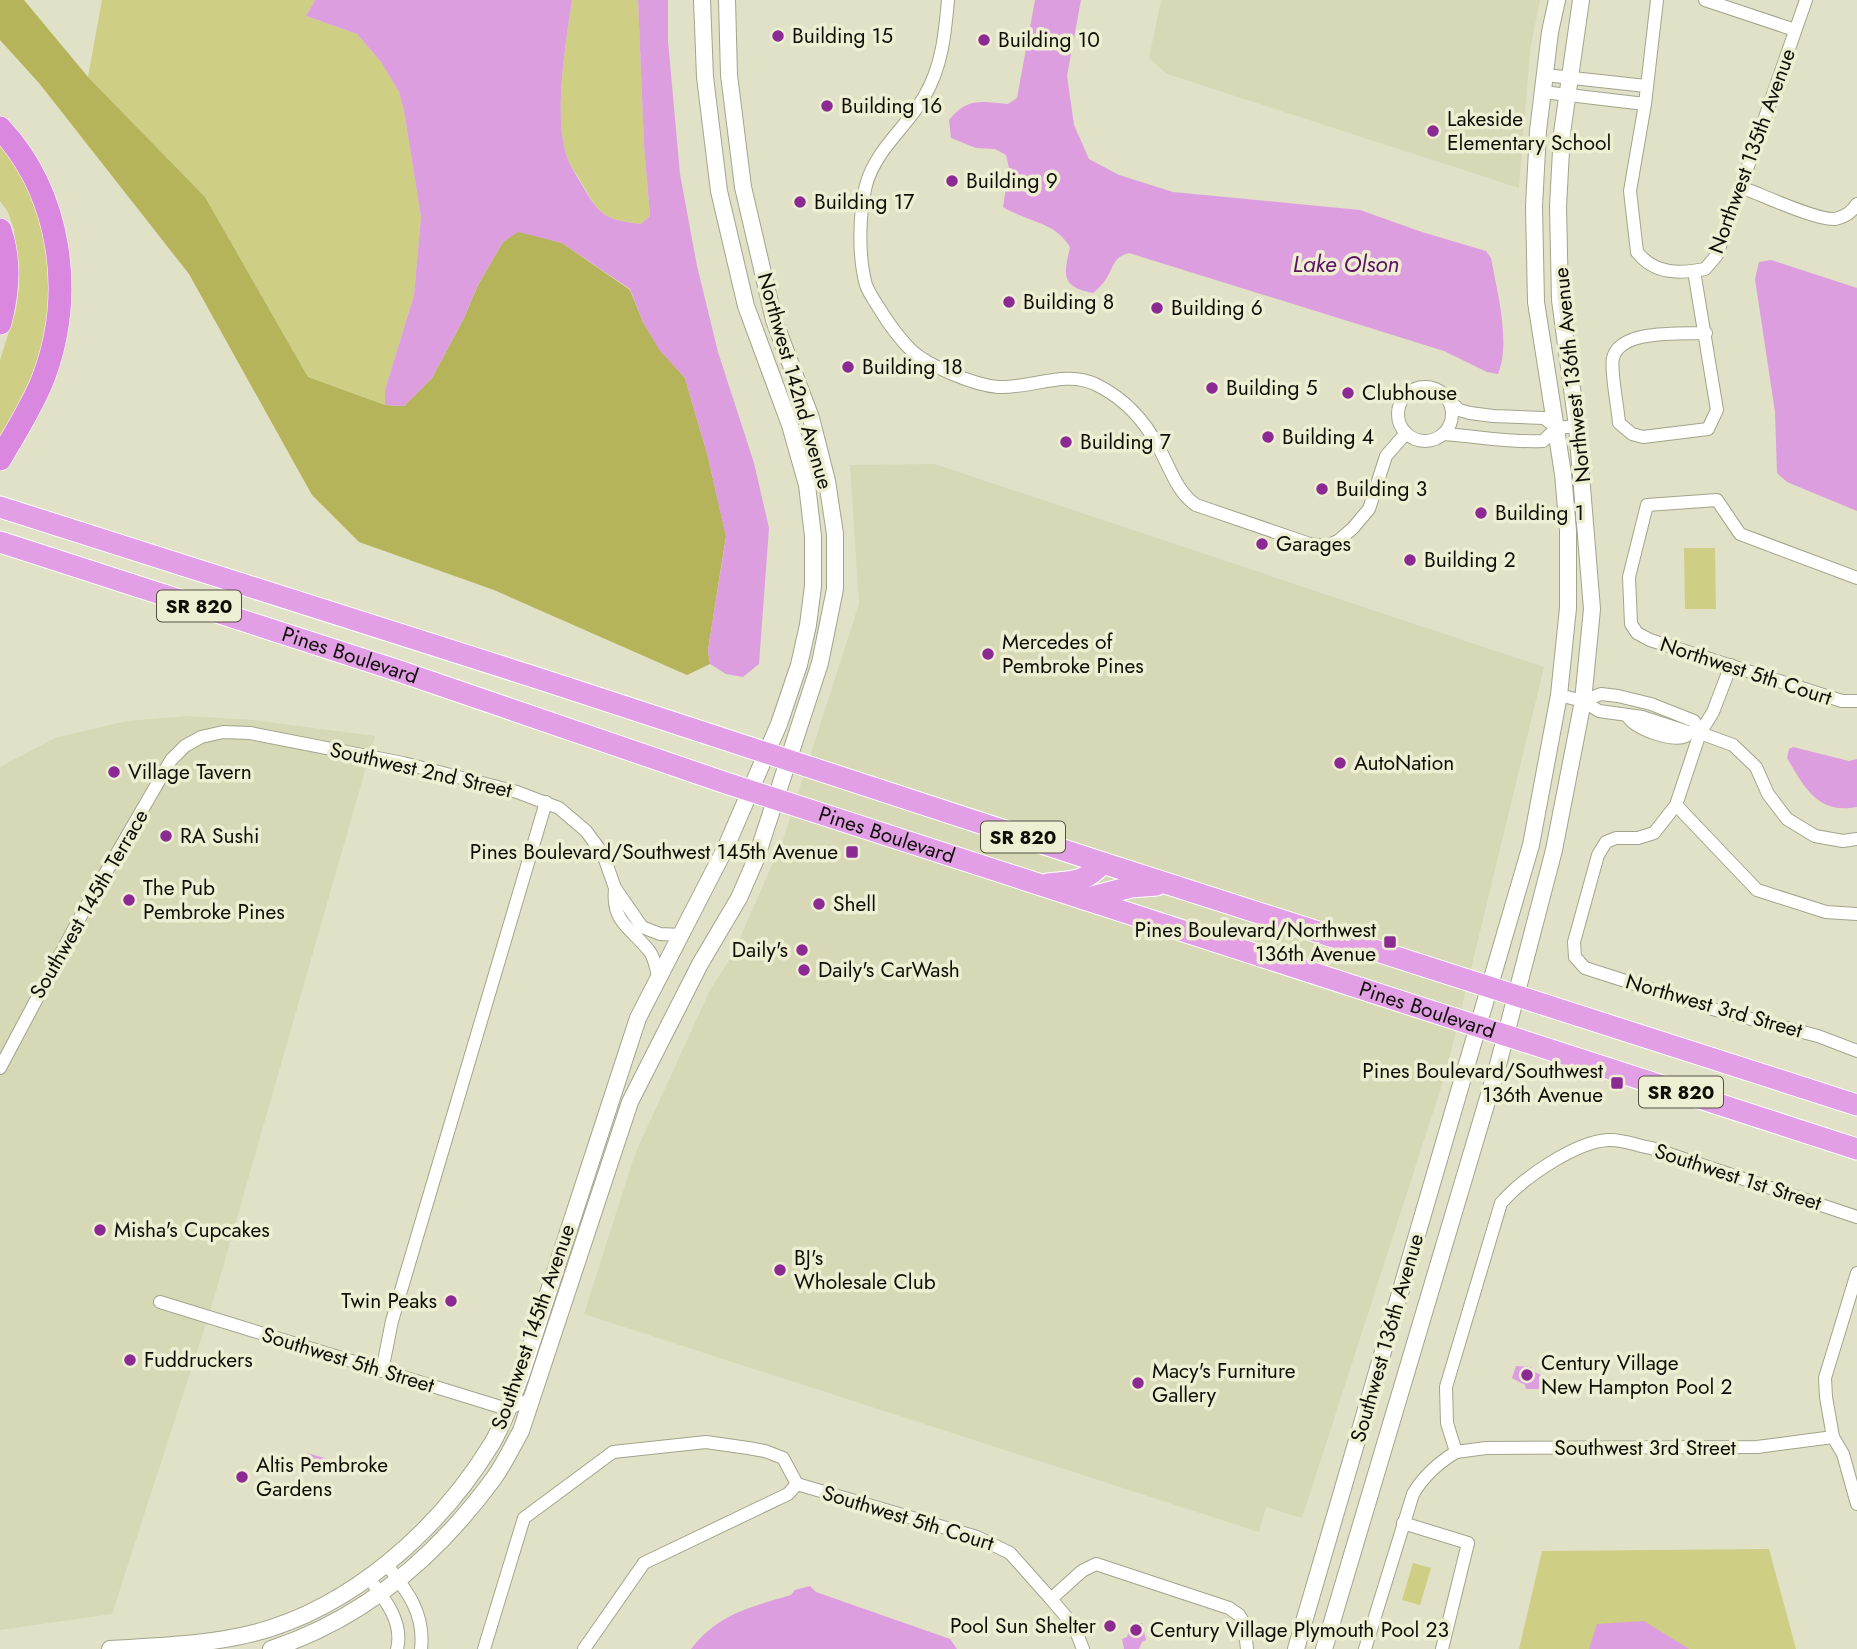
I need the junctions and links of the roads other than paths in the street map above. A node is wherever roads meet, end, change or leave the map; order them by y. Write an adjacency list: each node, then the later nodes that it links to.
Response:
1 (702, 0): 41 (street, Northwest 142nd Avenue)
2 (727, 0): 42 (street, Northwest 142nd Avenue)
3 (948, 0): 26 (street)
4 (1558, 0): 10 (street, Northwest 136th Avenue)
5 (1581, 0): 11 (street, Northwest 136th Avenue)
6 (1657, 0): 12 (street)
7 (1705, 0): 9 (street)
8 (1806, 0): 9 (street, Northwest 135th Avenue)
9 (1795, 30): 17 (street, Northwest 135th Avenue)
10 (1545, 75): 11 (street); 13 (street, Northwest 136th Avenue)
11 (1569, 78): 12 (street); 14 (street, Northwest 136th Avenue)
12 (1646, 86): 15 (street)
13 (1543, 92): 14 (street); 25 (street, Northwest 136th Avenue)
14 (1567, 95): 15 (street); 24 (street, Northwest 136th Avenue)
15 (1645, 104): 20 (street)
16 (0, 128): 28 (highway)
17 (1741, 187): 18 (street); 20 (street, Northwest 135th Avenue)
18 (1857, 204)
19 (0, 230): 21 (highway)
20 (1694, 271): 22 (street, Northwest 135th Avenue)
21 (0, 323)
22 (1706, 333): 22 (street)
23 (1447, 397): 25 (street); 26 (street); 27 (street)
24 (1577, 426): 25 (street); 34 (street, Northwest 136th Avenue)
25 (1556, 428): 27 (street); 33 (street, Northwest 136th Avenue)
26 (1406, 433): 27 (street)
27 (1443, 434)
28 (0, 459)
29 (0, 507): 41 (highway, Pines Boulevard / SR 820)
30 (0, 542): 43 (highway, Pines Boulevard / SR 820)
31 (1857, 578): 32 (street, Northwest 5th Court)
32 (1731, 665): 35 (street, Northwest 5th Court); 39 (street)
33 (1559, 695): 34 (street); 57 (street, Northwest 136th Avenue)
34 (1583, 701): 36 (street); 37 (street); 58 (street, Northwest 136th Avenue)
35 (1857, 701)
36 (1669, 710): 38 (street); 39 (street)
37 (1627, 715): 38 (street); 39 (street)
38 (1665, 724): 39 (street)
39 (1694, 732): 46 (street); 47 (street)
40 (185, 746): 45 (street, Southwest 2nd Street); 62 (street, Southwest 145th Terrace)
41 (766, 754): 42 (highway, Pines Boulevard / SR 820); 43 (street, Northwest 142nd Avenue)
42 (789, 761): 44 (street, Northwest 142nd Avenue); 48 (highway, Pines Boulevard / SR 820)
43 (751, 790): 44 (highway, Pines Boulevard / SR 820); 54 (street, Southwest 145th Avenue)
44 (777, 799): 49 (highway, Pines Boulevard / SR 820); 55 (street, Southwest 145th Avenue)
45 (546, 802): 51 (street, Southwest 2nd Street); 68 (street)
46 (1676, 805): 53 (street); 61 (street, Northwest 3rd Street)
47 (1857, 839)
48 (1103, 863): 49 (highway); 50 (highway, Pines Boulevard / SR 820)
49 (1042, 885): 52 (highway, Pines Boulevard / SR 820)
50 (1169, 885): 52 (highway); 57 (highway, Pines Boulevard / SR 820)
51 (615, 888): 54 (street, Southwest 2nd Street); 56 (street, Southwest 2nd Street)
52 (1084, 899): 59 (highway, Pines Boulevard / SR 820)
53 (1857, 914)
54 (681, 935): 56 (street, Southwest 145th Avenue)
55 (700, 964): 56 (street); 69 (street, Southwest 145th Avenue)
56 (662, 972): 70 (street, Southwest 145th Avenue)
57 (1489, 988): 58 (highway, Pines Boulevard / SR 820); 59 (street, Northwest 136th Avenue)
58 (1516, 997): 60 (street, Northwest 136th Avenue); 63 (highway, Pines Boulevard / SR 820)
59 (1478, 1027): 60 (highway, Pines Boulevard / SR 820); 89 (street, Southwest 136th Avenue)
60 (1505, 1036): 64 (highway, Pines Boulevard / SR 820); 90 (street, Southwest 136th Avenue)
61 (1857, 1051)
62 (0, 1068)
63 (1857, 1105)
64 (1857, 1149)
65 (1857, 1217): 72 (street, Southwest 1st Street)
66 (1857, 1273): 71 (street)
67 (160, 1302): 68 (street, Southwest 5th Street)
68 (382, 1371): 70 (street, Southwest 5th Street)
69 (534, 1398): 70 (street); 78 (street, Southwest 145th Avenue)
70 (507, 1409): 76 (street, Southwest 145th Avenue)
71 (1833, 1437): 72 (street, Southwest 3rd Street); 74 (street)
72 (1456, 1452): 75 (street)
73 (797, 1484): 80 (street, Southwest 5th Court); 85 (street); 86 (street)
74 (1857, 1504)
75 (1402, 1523): 91 (street); 92 (street)
76 (387, 1565): 77 (street, Southwest 145th Avenue); 78 (street)
77 (368, 1577): 79 (street); 81 (street, Southwest 145th Avenue)
78 (399, 1580): 79 (street, Southwest 145th Avenue); 84 (street)
79 (381, 1593): 82 (street, Southwest 145th Avenue); 83 (street)
80 (1051, 1599): 87 (street, Southwest 5th Court); 88 (street)
81 (110, 1649)
82 (271, 1649)
83 (397, 1649)
84 (421, 1649)
85 (484, 1649)
86 (583, 1649)
87 (1083, 1649)
88 (1247, 1649)
89 (1296, 1649)
90 (1324, 1649)
91 (1365, 1649)
92 (1442, 1649)

